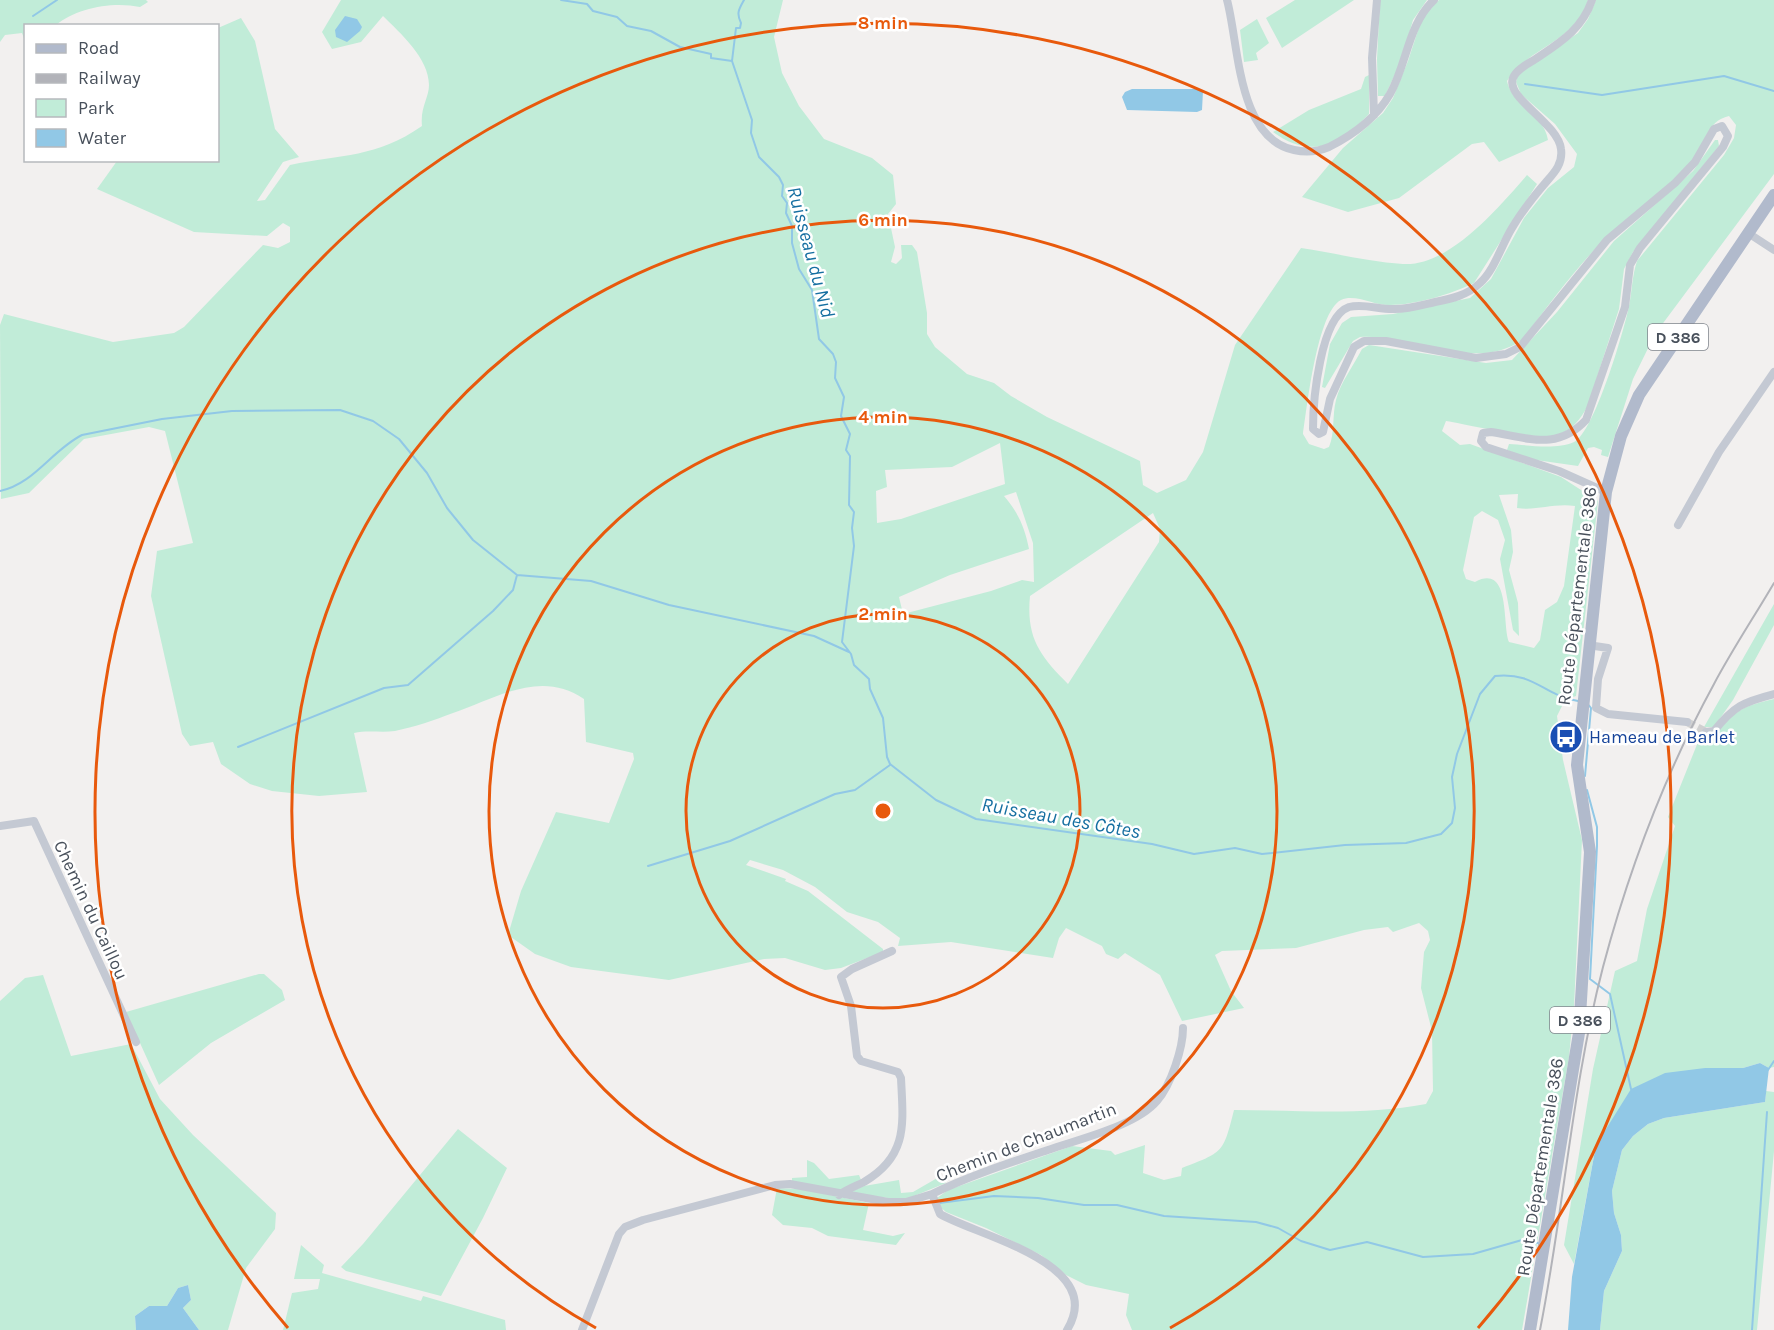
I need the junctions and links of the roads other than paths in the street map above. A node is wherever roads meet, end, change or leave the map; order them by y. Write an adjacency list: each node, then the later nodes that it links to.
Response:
1 (1227, 0): 5 (street)
2 (1377, 0): 5 (street)
3 (1434, 0): 5 (street)
4 (1592, 0): 10 (street)
5 (1374, 115)
6 (1774, 195): 7 (main road, Route Départementale 386 / D 386)
7 (1748, 233): 8 (street); 10 (main road, Route Départementale 386 / D 386)
8 (1774, 250)
9 (1774, 372): 11 (street)
10 (1606, 492): 12 (main road, Route Départementale 386 / D 386)
11 (1678, 525)
12 (1588, 645): 14 (street); 24 (main road, Route Départementale 386 / D 386)
13 (1774, 694): 15 (street)
14 (1687, 722)
15 (1706, 732)
16 (0, 826): 19 (street, Chemin du Caillou)
17 (892, 951): 21 (street)
18 (1183, 1028): 20 (street, Chemin de Chaumartin)
19 (136, 1042)
20 (932, 1194): 21 (street); 23 (street, Chemin de Chaumartin)
21 (839, 1195): 22 (street)
22 (582, 1330)
23 (1067, 1330)
24 (1530, 1330)

